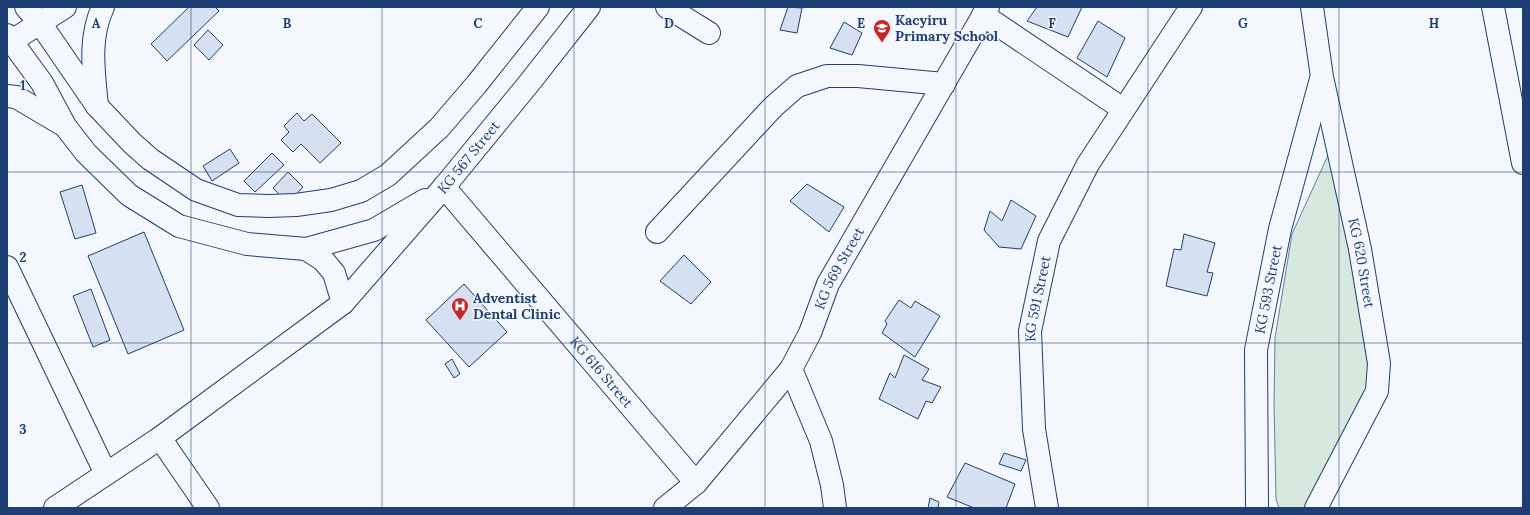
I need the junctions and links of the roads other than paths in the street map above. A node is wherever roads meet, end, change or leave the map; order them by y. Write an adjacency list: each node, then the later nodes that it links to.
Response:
1 (26, 7): 11 (street)
2 (65, 7): 11 (street)
3 (102, 7): 17 (street)
4 (538, 7): 17 (street)
5 (589, 7): 21 (street, KG 567 Street)
6 (667, 7): 12 (street)
7 (1191, 7): 18 (street)
8 (1312, 7): 14 (street, KG 620 Street)
9 (1493, 7): 20 (street)
10 (985, 11): 15 (street, KG 569 Street); 18 (street)
11 (40, 23): 13 (street); 17 (street)
12 (709, 33)
13 (9, 40): 19 (street)
14 (1322, 76): 35 (street, KG 593 Street); 36 (street, KG 620 Street)
15 (944, 84): 22 (street); 26 (street, KG 569 Street)
16 (7, 96): 19 (street)
17 (97, 106)
18 (1123, 109): 34 (street, KG 591 Street)
19 (65, 126): 23 (street)
20 (1523, 163)
21 (444, 187): 23 (street); 25 (street, KG 567 Street); 29 (street, KG 616 Street)
22 (657, 232)
23 (306, 249): 25 (street)
24 (7, 267): 28 (street)
25 (343, 303): 27 (street, KG 567 Street)
26 (791, 369): 29 (street, KG 569 Street); 33 (street)
27 (160, 438): 28 (street); 31 (street)
28 (106, 474): 30 (street)
29 (696, 484): 32 (street, KG 569 Street)
30 (56, 508)
31 (208, 508)
32 (665, 508)
33 (835, 508)
34 (1047, 508)
35 (1257, 508)
36 (1316, 508)

